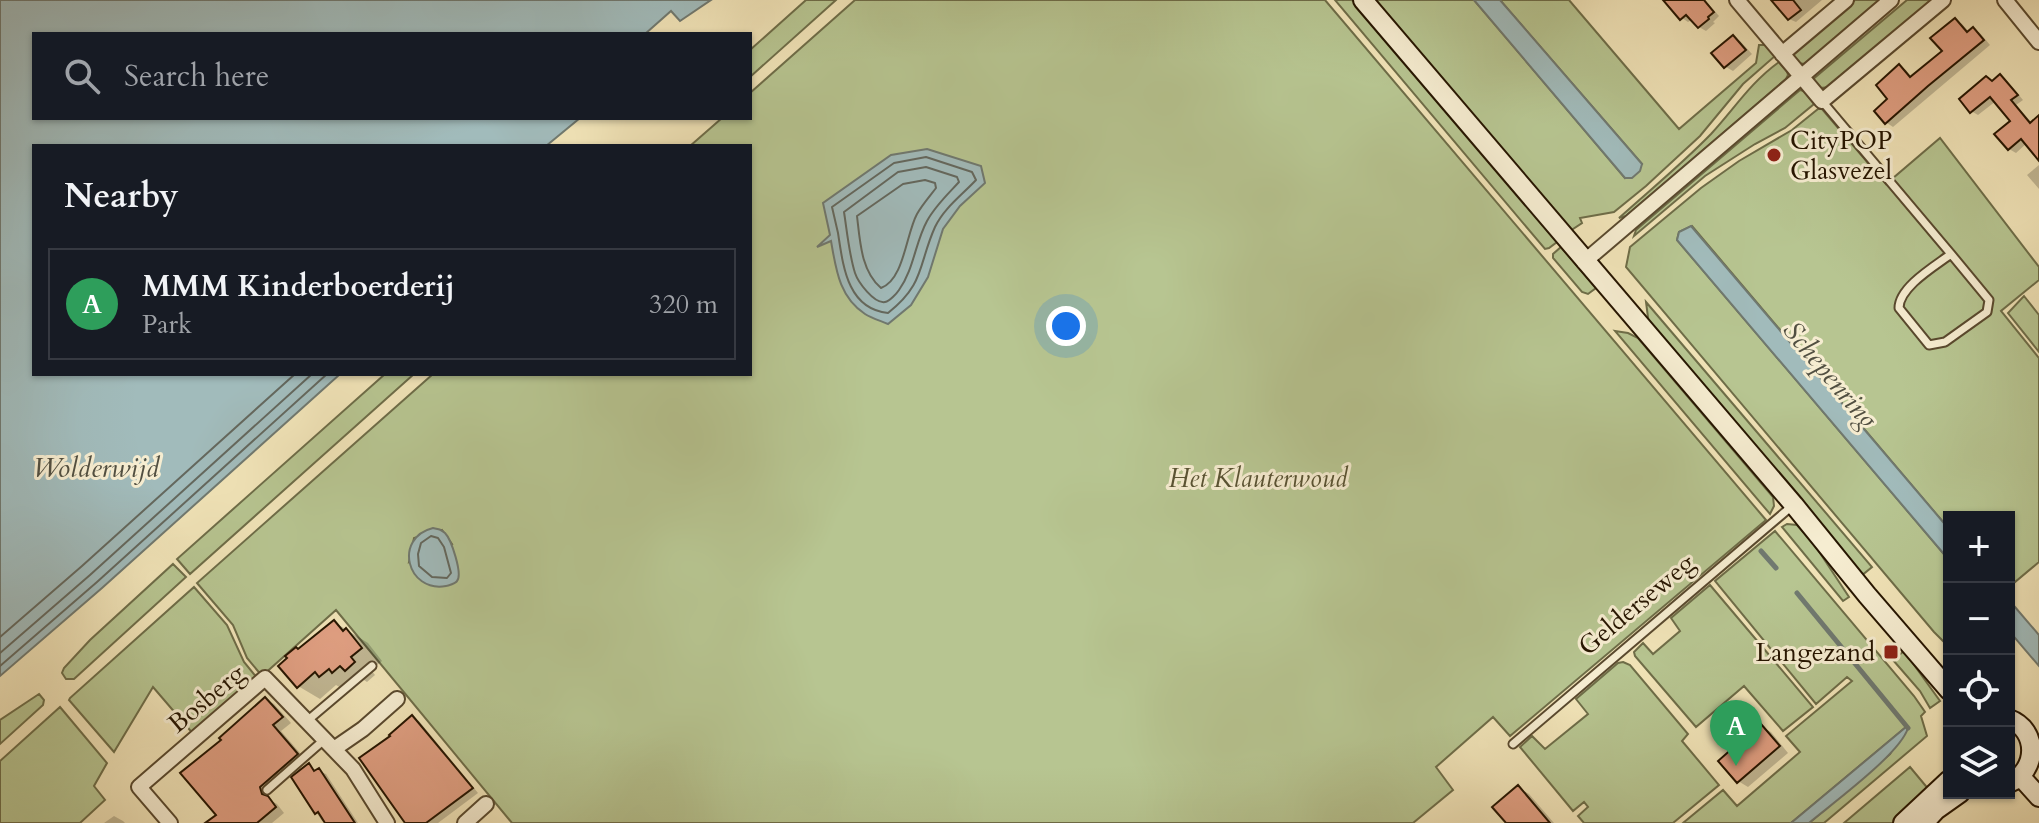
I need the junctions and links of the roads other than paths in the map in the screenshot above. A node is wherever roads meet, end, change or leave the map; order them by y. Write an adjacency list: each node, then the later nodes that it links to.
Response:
1 (1363, 0): 12 (street)
2 (1737, 0): 8 (street)
3 (1846, 0): 8 (street)
4 (1891, 0): 9 (street)
5 (1943, 0): 10 (street)
6 (2005, 0): 7 (street)
7 (2039, 42)
8 (1782, 54): 9 (street)
9 (1800, 77): 10 (street); 12 (street)
10 (1822, 101): 11 (lane)
11 (1951, 254): 11 (lane)
12 (1584, 262): 13 (street)
13 (1794, 505): 15 (street); 20 (lane, Gelderseweg)
14 (372, 666): 17 (lane)
15 (1943, 683)
16 (397, 699): 19 (street)
17 (307, 721): 19 (street, Bosberg); 27 (street, Bosberg)
18 (2015, 721): 21 (street)
19 (329, 744): 23 (lane); 28 (street, Bosberg)
20 (1513, 744)
21 (2015, 780): 24 (street)
22 (1943, 786): 30 (street)
23 (267, 790)
24 (2039, 797)
25 (1952, 799): 31 (street)
26 (486, 804): 29 (street)
27 (170, 823)
28 (387, 823)
29 (465, 823)
30 (1903, 823)
31 (1924, 823)

